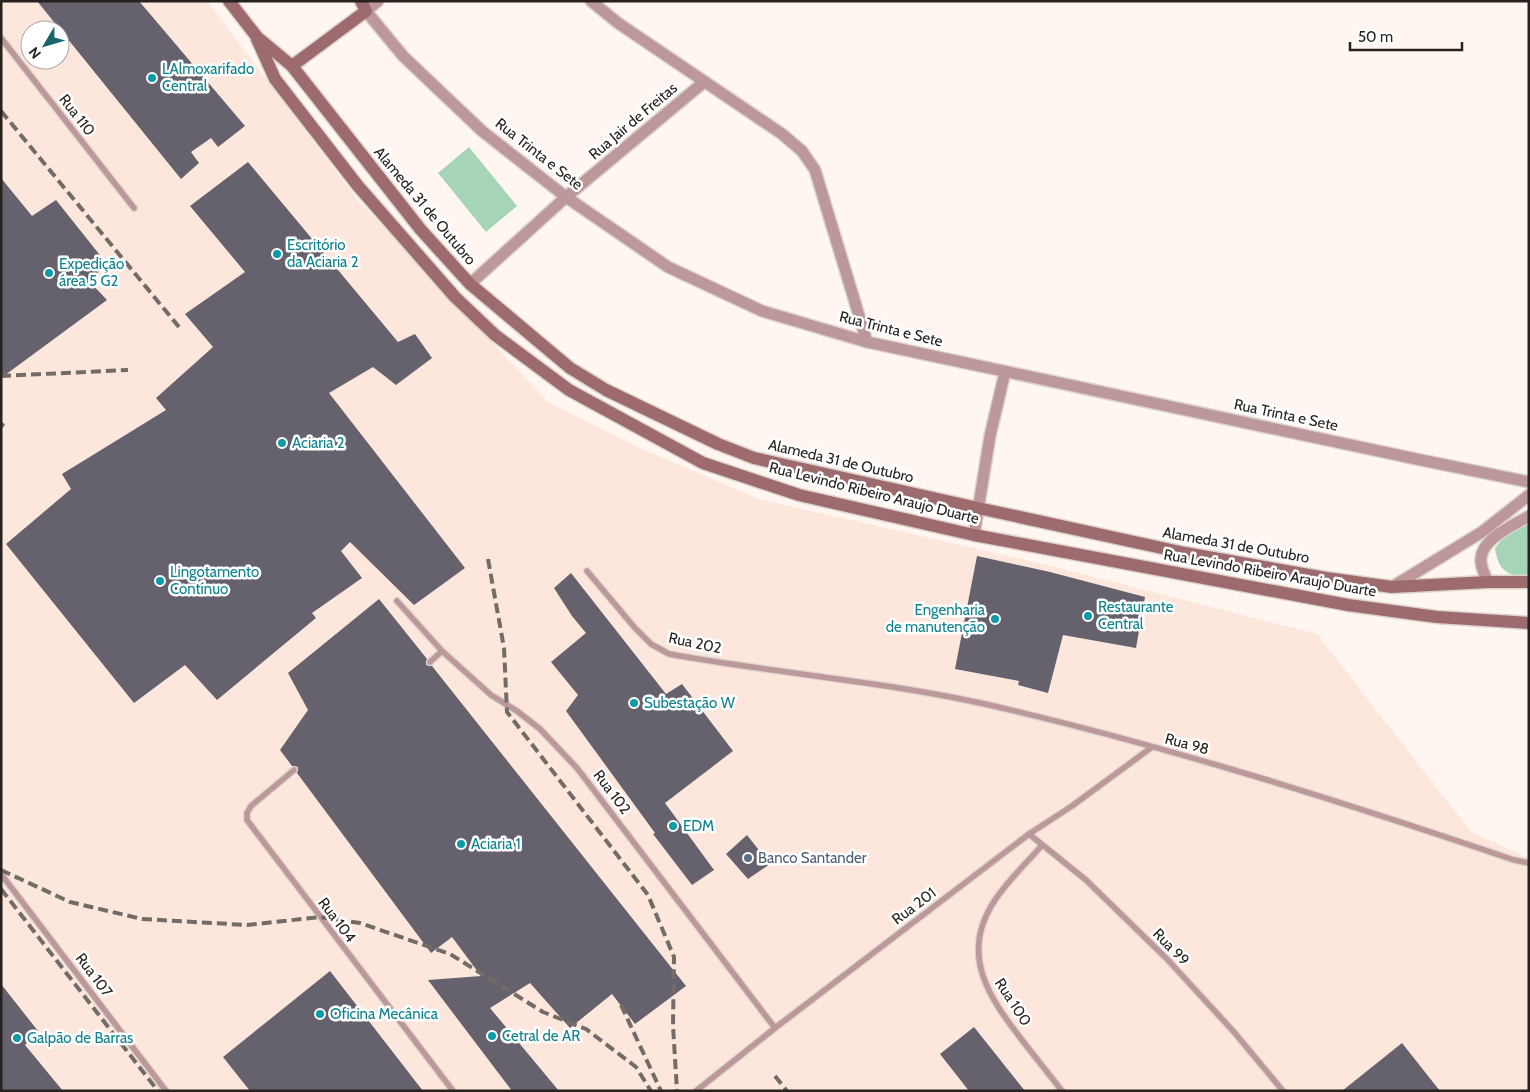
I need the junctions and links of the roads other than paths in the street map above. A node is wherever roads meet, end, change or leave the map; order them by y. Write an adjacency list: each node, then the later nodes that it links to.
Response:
1 (229, 1): 5 (main road, Rua Levindo Ribeiro Araujo Duarte)
2 (378, 1): 4 (street)
3 (591, 1): 8 (street)
4 (363, 6): 7 (main road); 9 (street, Rua Trinta e Sete)
5 (257, 37): 7 (main road, Rua Levindo Ribeiro Araujo Duarte); 15 (main road, Rua Levindo Ribeiro Araujo Duarte)
6 (1, 38): 10 (lane, Rua 110)
7 (292, 66): 11 (main road, Alameda 31 de Outubro)
8 (704, 82): 9 (street, Rua Jair de Freitas); 12 (street)
9 (566, 197): 11 (street, Rua Jair de Freitas); 12 (street, Rua Trinta e Sete)
10 (134, 208)
11 (470, 284): 14 (main road, Alameda 31 de Outubro)
12 (867, 342): 13 (street, Rua Trinta e Sete)
13 (1005, 372): 16 (street, Rua Trinta e Sete); 20 (street)
14 (578, 373): 15 (main road); 20 (main road, Alameda 31 de Outubro)
15 (569, 390): 22 (main road, Rua Levindo Ribeiro Araujo Duarte)
16 (1516, 479): 17 (street, Rua Trinta e Sete); 18 (street, Rua Trinta e Sete)
17 (1529, 482)
18 (1529, 490)
19 (1529, 495): 26 (street)
20 (978, 508): 22 (street); 26 (main road, Alameda 31 de Outubro)
21 (1529, 516): 24 (street)
22 (974, 535): 28 (main road, Rua Levindo Ribeiro Araujo Duarte)
23 (587, 571): 31 (lane, Rua 202)
24 (1488, 582): 25 (main road, Alameda 31 de Outubro); 26 (main road, Alameda 31 de Outubro)
25 (1529, 582)
26 (1392, 588)
27 (397, 601): 29 (lane, Rua 102)
28 (1529, 623)
29 (442, 651): 30 (lane); 38 (lane, Rua 102)
30 (430, 662)
31 (831, 677): 32 (lane, Rua 98)
32 (1152, 747): 34 (lane, Rua 201); 36 (lane, Rua 98)
33 (294, 770): 40 (lane, Rua 104)
34 (1029, 834): 35 (lane, Rua 99); 38 (lane, Rua 201)
35 (1042, 845): 42 (lane, Rua 100); 43 (lane, Rua 99)
36 (1529, 863)
37 (1, 874): 39 (lane, Rua 107)
38 (775, 1028): 41 (lane, Rua 201)
39 (166, 1091)
40 (453, 1091)
41 (696, 1091)
42 (1062, 1091)
43 (1282, 1091)

